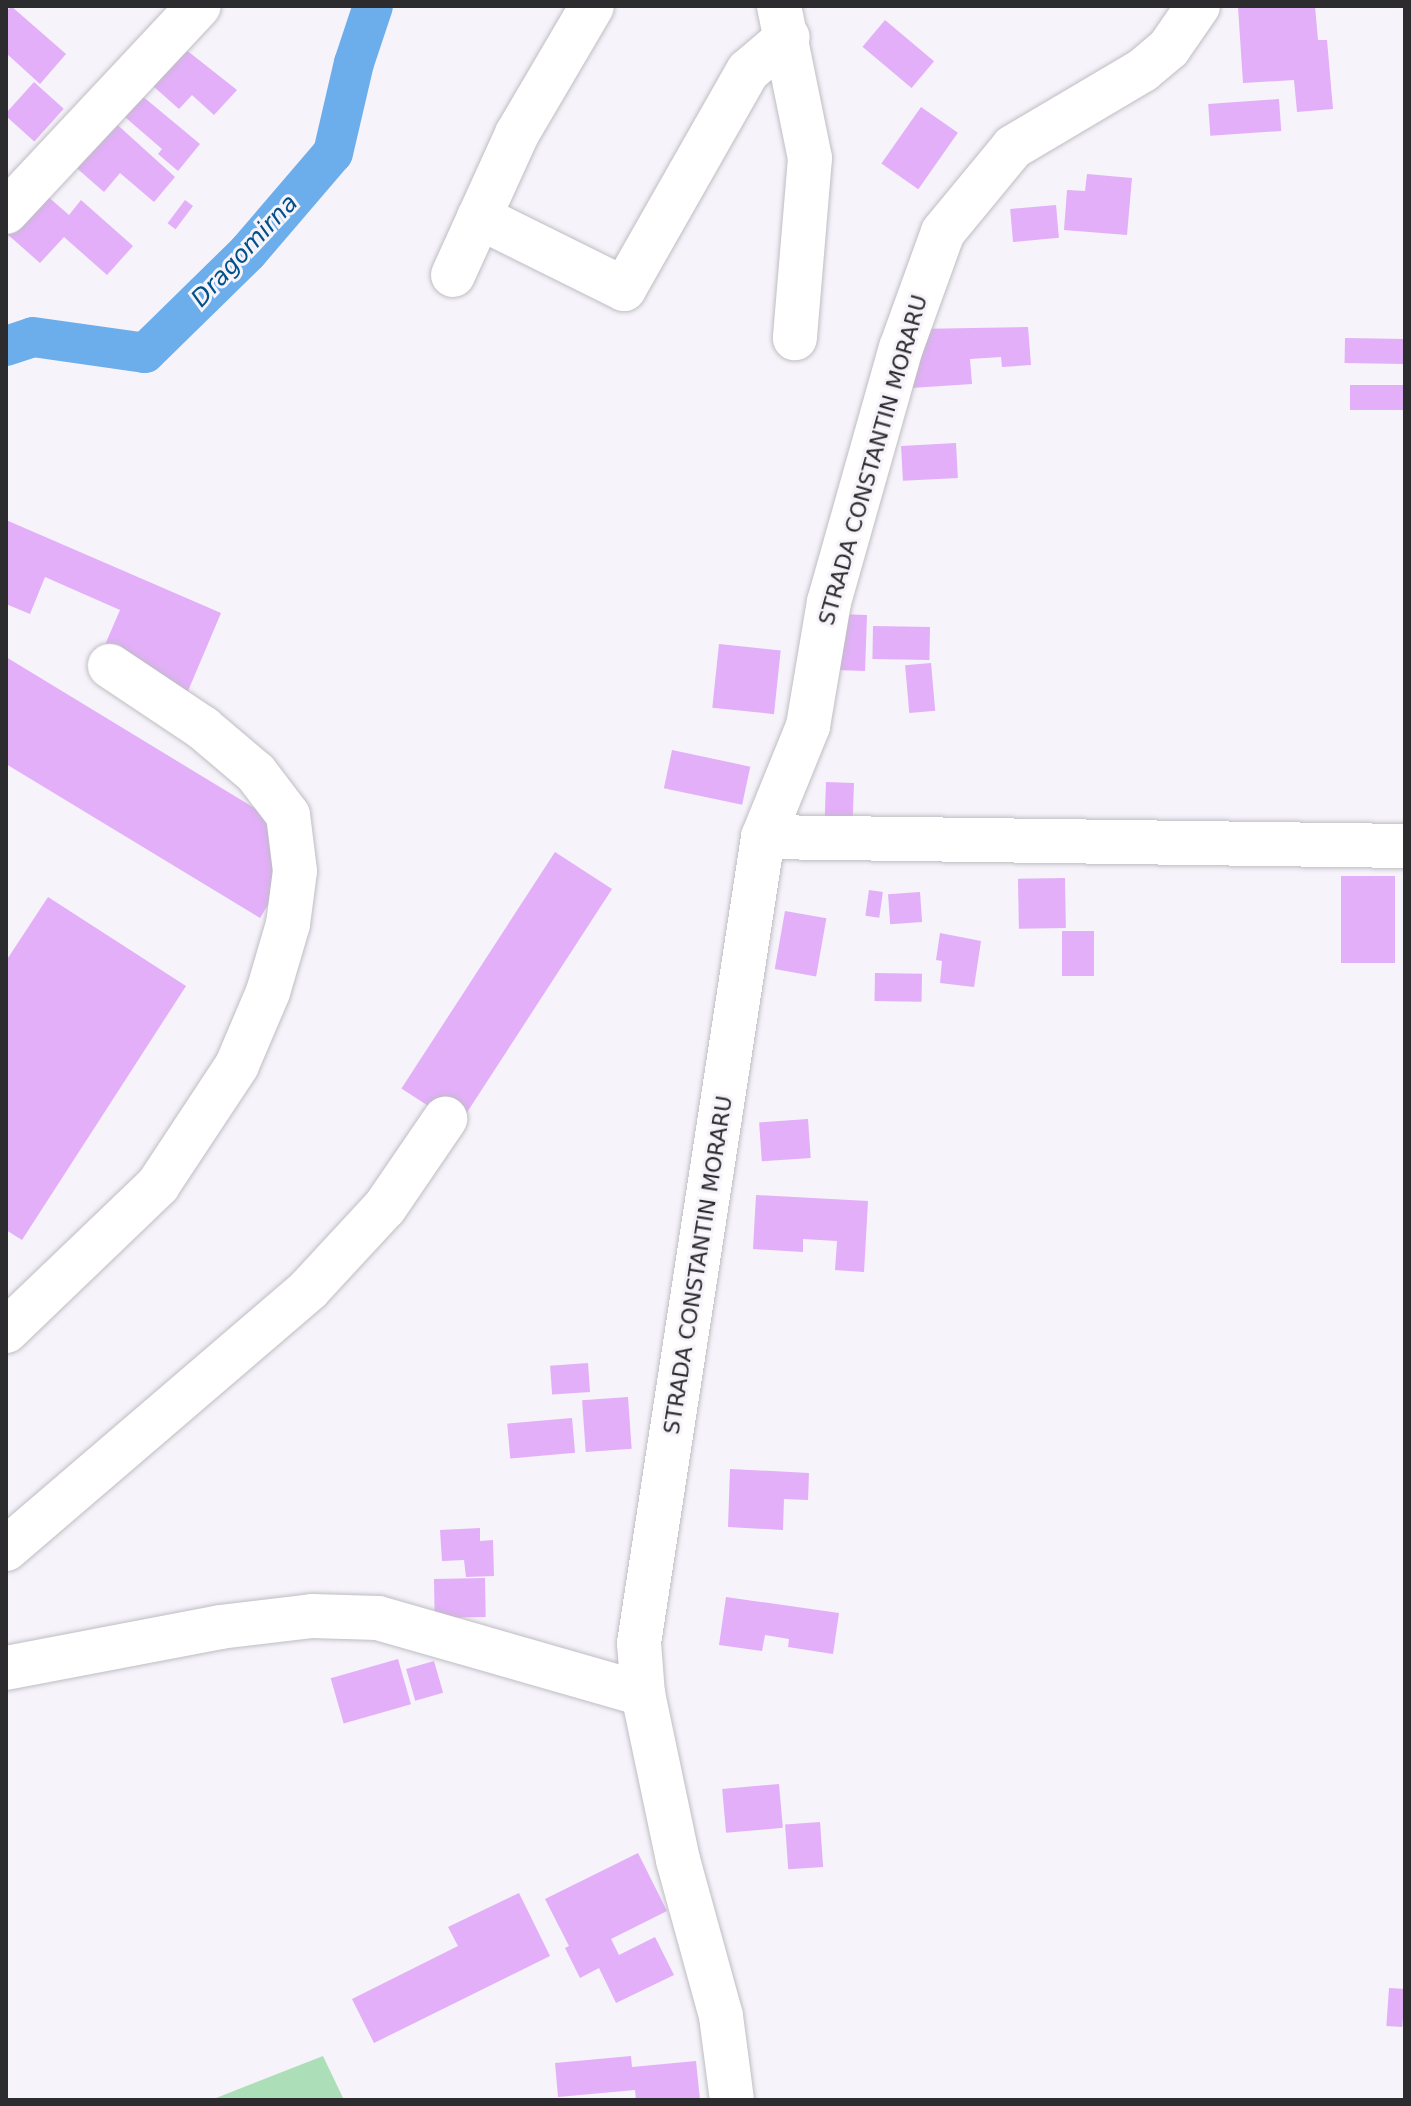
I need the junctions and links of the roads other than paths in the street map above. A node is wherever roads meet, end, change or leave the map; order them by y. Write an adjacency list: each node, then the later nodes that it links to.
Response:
1 (199, 6): 5 (street)
2 (592, 6): 6 (street)
3 (1198, 6): 10 (street, STRADA CONSTANTIN MORARU)
4 (784, 22): 6 (street); 8 (street)
5 (6, 212)
6 (479, 217): 7 (street)
7 (453, 275)
8 (795, 338)
9 (110, 666): 13 (street)
10 (763, 837): 11 (street); 16 (street, STRADA CONSTANTIN MORARU)
11 (1405, 846)
12 (445, 1119): 14 (street)
13 (6, 1331)
14 (6, 1549)
15 (6, 1668): 16 (street)
16 (643, 1694): 17 (street, STRADA CONSTANTIN MORARU)
17 (732, 2100)

